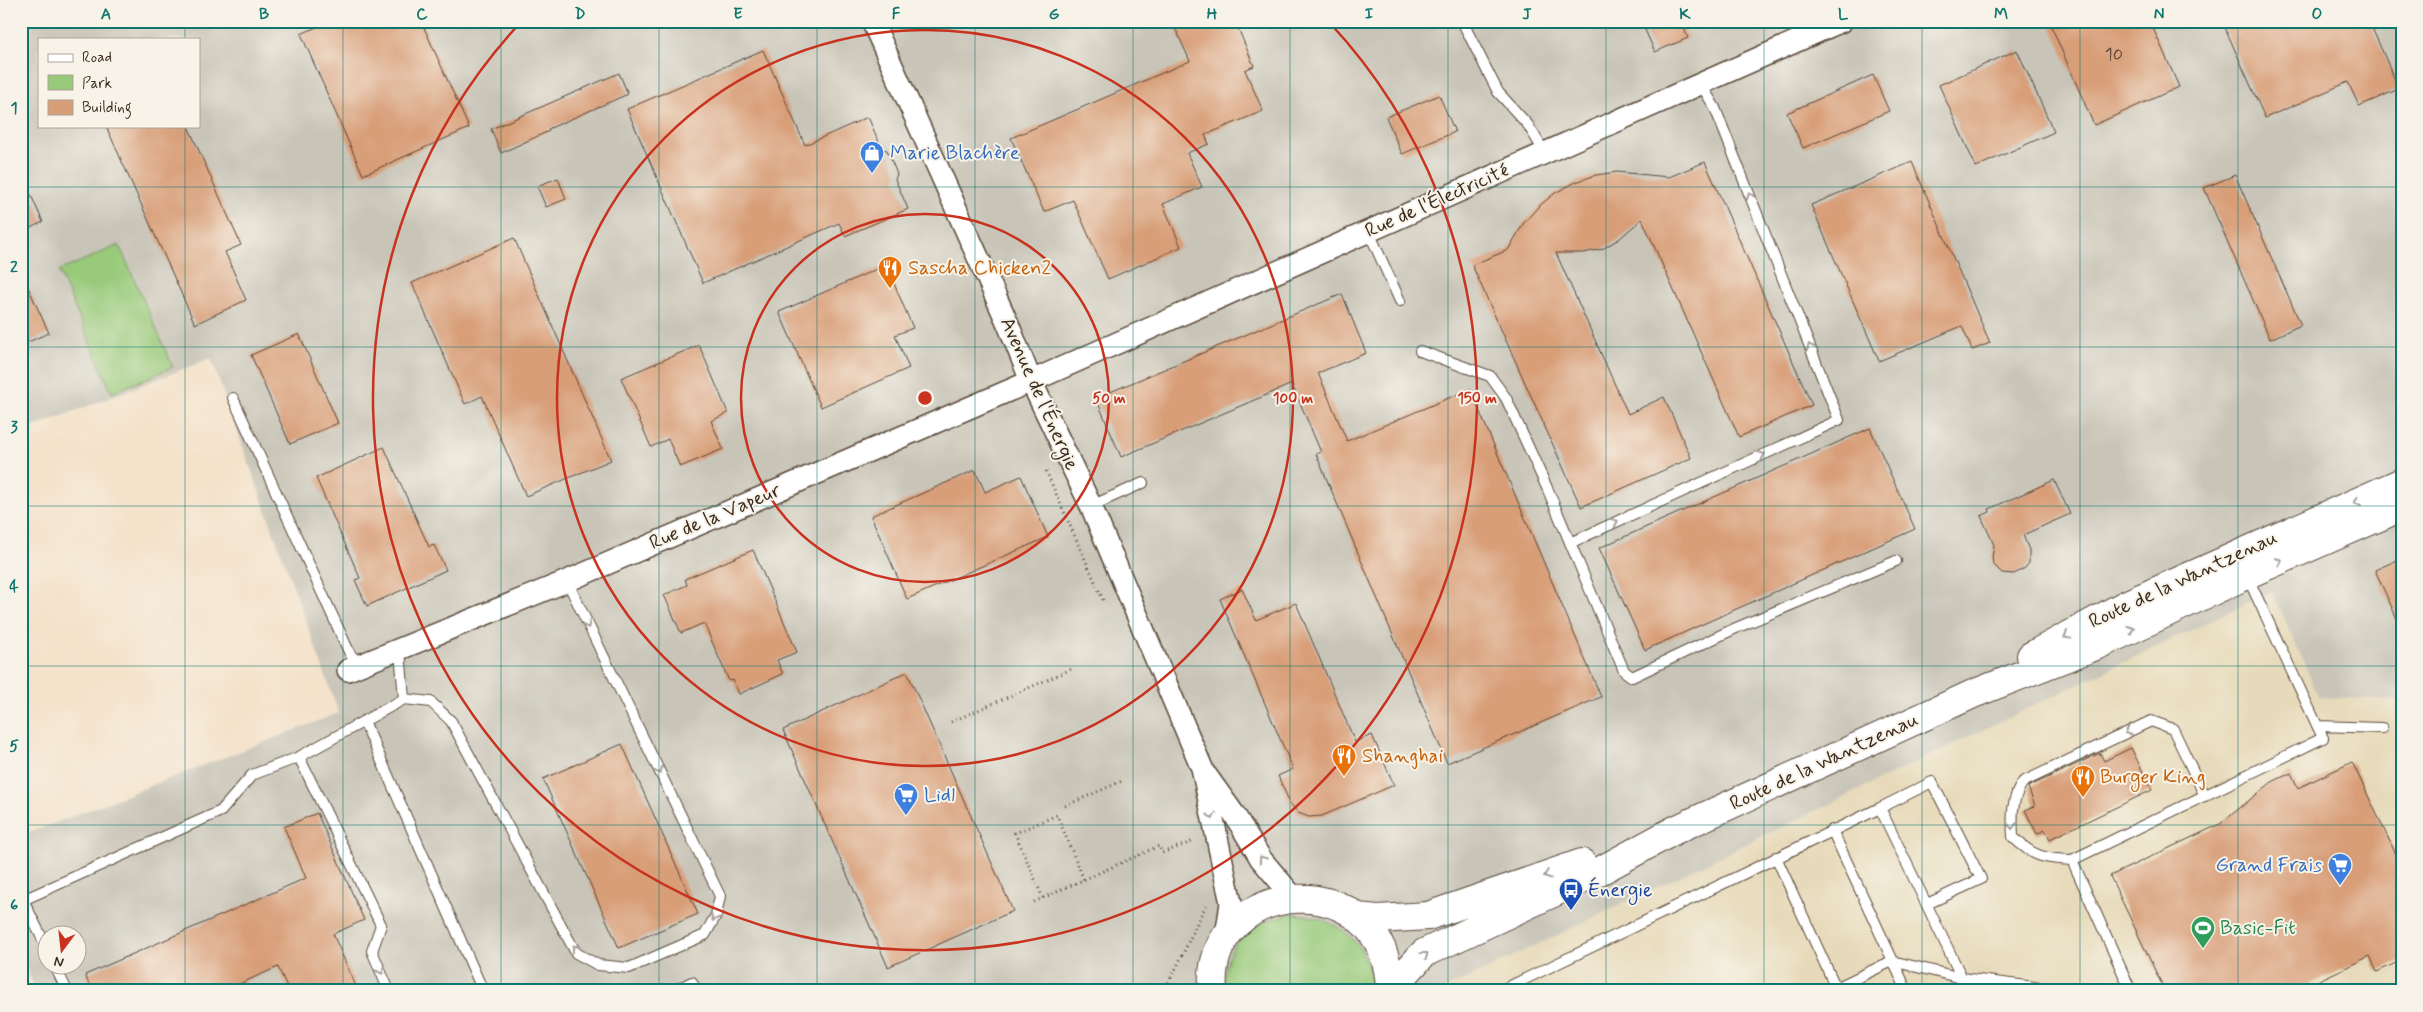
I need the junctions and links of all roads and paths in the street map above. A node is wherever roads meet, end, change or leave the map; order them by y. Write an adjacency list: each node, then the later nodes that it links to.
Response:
1 (872, 21): 9 (street, Avenue de l'Énergie)
2 (1462, 21): 5 (lane)
3 (1842, 21): 4 (street, Rue de l'Électricité)
4 (1702, 84): 5 (street, Rue de l'Électricité); 15 (lane, one-way to 4)
5 (1545, 154): 6 (street, Rue de l'Électricité)
6 (1369, 232): 7 (lane); 9 (street, Rue de l'Électricité)
7 (1400, 301)
8 (1420, 351): 15 (lane)
9 (1031, 381): 13 (street, Avenue de l'Énergie); 18 (street, Rue de la Vapeur)
10 (233, 398): 20 (lane)
11 (2402, 482): 22 (main road, Route de la Wantzenau, one-way to 22)
12 (1143, 483): 13 (lane)
13 (1091, 506): 29 (street, Avenue de l'Énergie)
14 (2402, 508): 17 (main road, Route de la Wantzenau, one-way to 14)
15 (1570, 543): 16 (lane)
16 (1896, 561)
17 (2247, 575): 22 (main road, Route de la Wantzenau, one-way to 17); 26 (lane)
18 (566, 581): 19 (street, Rue de la Vapeur); 23 (lane, one-way to 23)
19 (400, 651): 20 (street, Rue de la Vapeur); 23 (lane)
20 (355, 668)
21 (1074, 668): 25 (path)
22 (1973, 694): 34 (main road, Route de la Wantzenau)
23 (404, 699): 24 (lane)
24 (364, 721): 28 (lane); 55 (lane)
25 (951, 722)
26 (2318, 726): 27 (lane); 31 (lane)
27 (2382, 728)
28 (300, 757): 46 (lane); 54 (lane, one-way to 54)
29 (1202, 768): 40 (street, Avenue de l'Énergie, one-way to 29); 47 (street, Avenue de l'Énergie, one-way to 47)
30 (1122, 781): 32 (path)
31 (2205, 796): 38 (lane); 38 (lane, one-way to 38)
32 (1065, 806)
33 (1880, 808): 35 (lane); 44 (lane); 44 (lane)
34 (1676, 830): 45 (main road, Route de la Wantzenau, one-way to 45); 51 (main road, Route de la Wantzenau, one-way to 34)
35 (1832, 830): 37 (lane); 48 (lane)
36 (1194, 841): 39 (path)
37 (1776, 857): 52 (lane); 60 (lane)
38 (2072, 860): 63 (lane)
39 (1084, 880): 41 (path); 41 (path)
40 (1293, 897): 45 (main road); 47 (main road)
41 (1043, 898): 42 (path)
42 (1034, 902)
43 (1208, 902): 58 (path)
44 (1927, 904): 50 (lane)
45 (1357, 917): 51 (main road)
46 (38, 930)
47 (1226, 937): 59 (main road)
48 (1892, 961): 50 (lane); 52 (lane); 61 (lane)
49 (59, 974): 53 (lane)
50 (1962, 978): 62 (lane)
51 (1390, 990)
52 (1833, 990)
53 (67, 991)
54 (390, 991)
55 (483, 991)
56 (673, 991): 57 (lane)
57 (696, 991)
58 (1163, 991)
59 (1213, 991)
60 (1500, 991)
61 (1907, 991)
62 (2067, 991)
63 (2131, 991)

